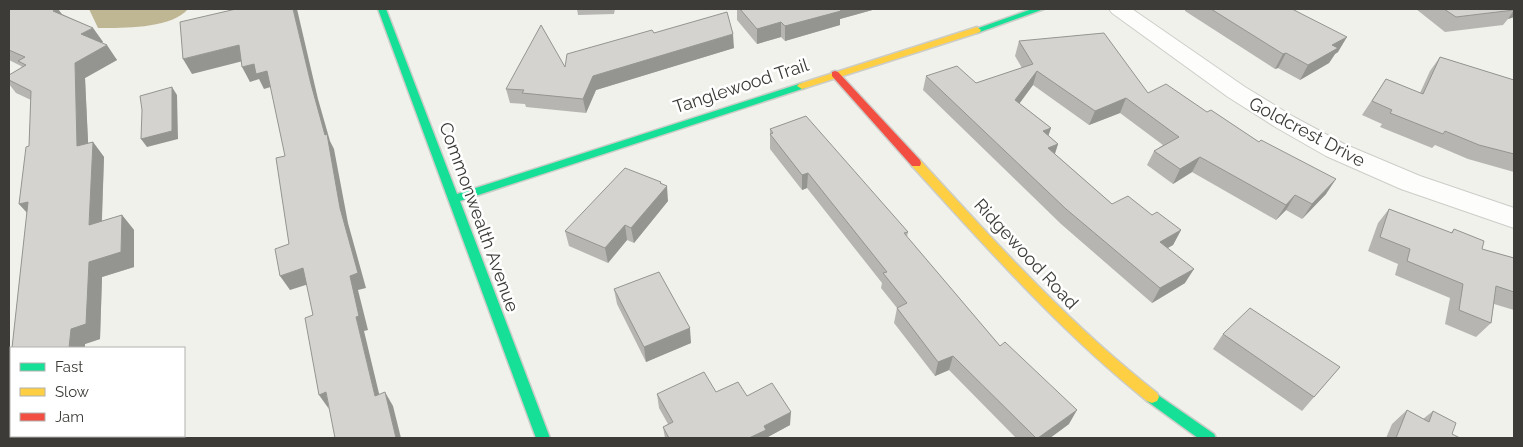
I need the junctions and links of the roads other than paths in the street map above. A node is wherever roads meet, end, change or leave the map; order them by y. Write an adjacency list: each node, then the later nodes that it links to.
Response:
1 (382, 9): 5 (street, Commonwealth Avenue)
2 (1040, 9): 4 (street, Tanglewood Trail)
3 (1119, 9): 6 (street, Goldcrest Drive)
4 (835, 74): 5 (street, Tanglewood Trail); 8 (street, Ridgewood Road)
5 (453, 198): 7 (street, Commonwealth Avenue)
6 (1514, 218)
7 (543, 438)
8 (1209, 438)

